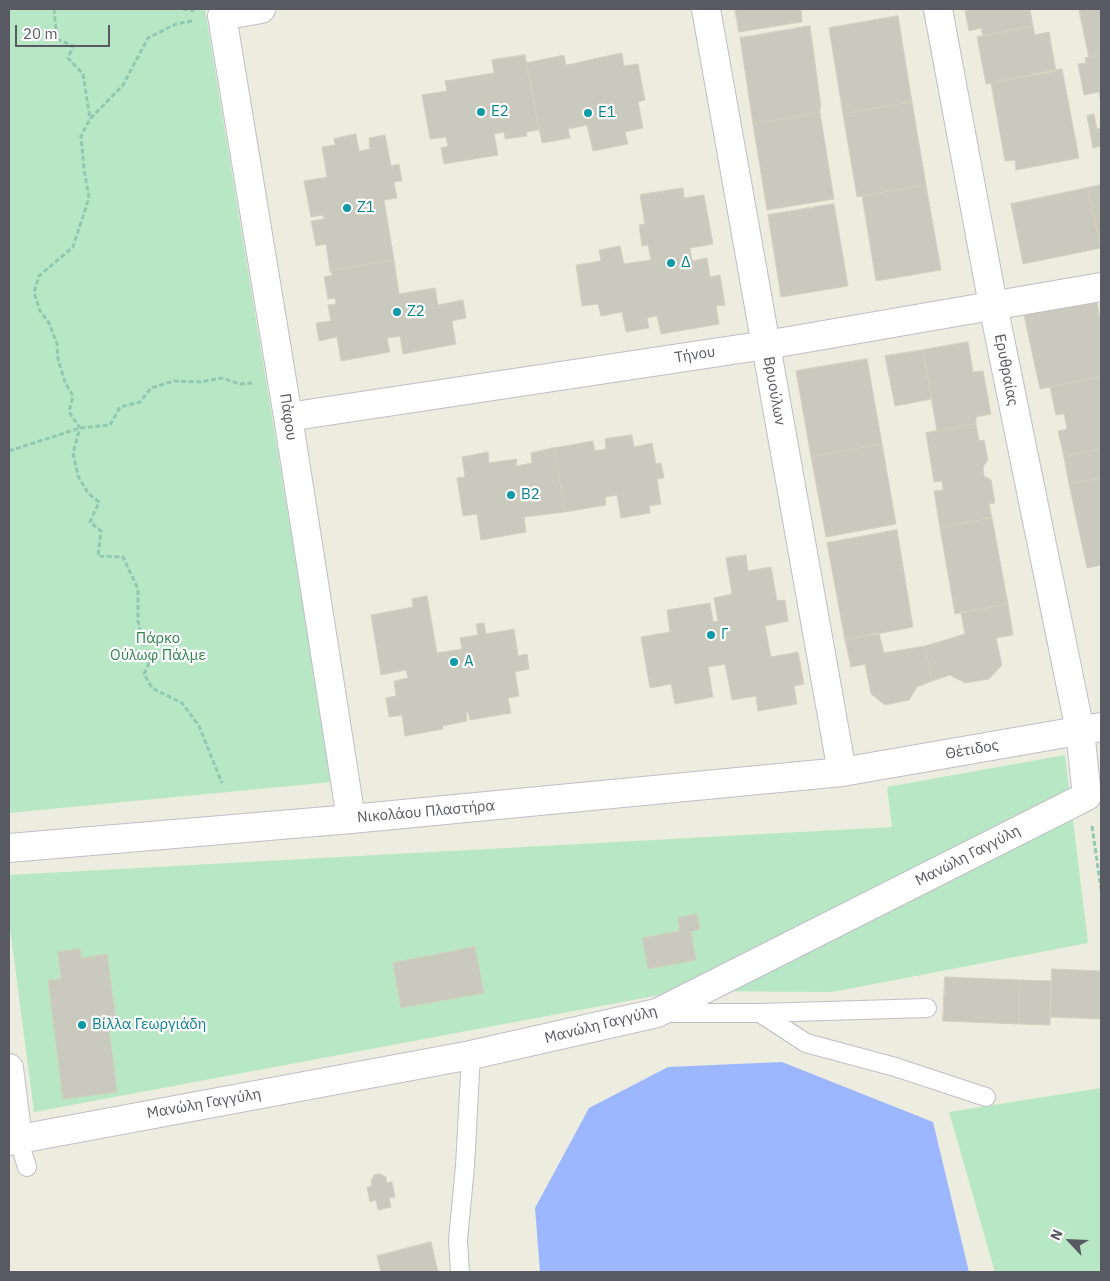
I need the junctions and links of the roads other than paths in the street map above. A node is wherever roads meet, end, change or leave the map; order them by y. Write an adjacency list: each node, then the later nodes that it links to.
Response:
1 (261, 9): 7 (street, Πάφου)
2 (706, 9): 6 (street, Βρυούλων)
3 (938, 9): 5 (street, Ερυθραίας)
4 (1101, 286): 5 (street, Τήνου)
5 (993, 305): 6 (street, Τήνου); 8 (street, Ερυθραίας)
6 (766, 345): 7 (street, Τήνου); 9 (street, Βρυούλων)
7 (288, 417): 11 (street, Πάφου)
8 (1090, 729): 9 (street, Θέτιδος); 10 (street)
9 (842, 772): 11 (street, Νικολάου Πλαστήρα)
10 (1094, 796): 14 (street, Μανώλη Γαγγύλη)
11 (351, 819): 12 (street, Νικολάου Πλαστήρα)
12 (9, 848)
13 (927, 1008): 15 (lane)
14 (657, 1013): 15 (lane); 16 (street, Μανώλη Γαγγύλη)
15 (760, 1013): 18 (lane)
16 (471, 1056): 19 (street, Μανώλη Γαγγύλη); 21 (lane)
17 (9, 1068): 19 (street)
18 (986, 1097)
19 (14, 1140): 20 (lane)
20 (27, 1167)
21 (460, 1272)

